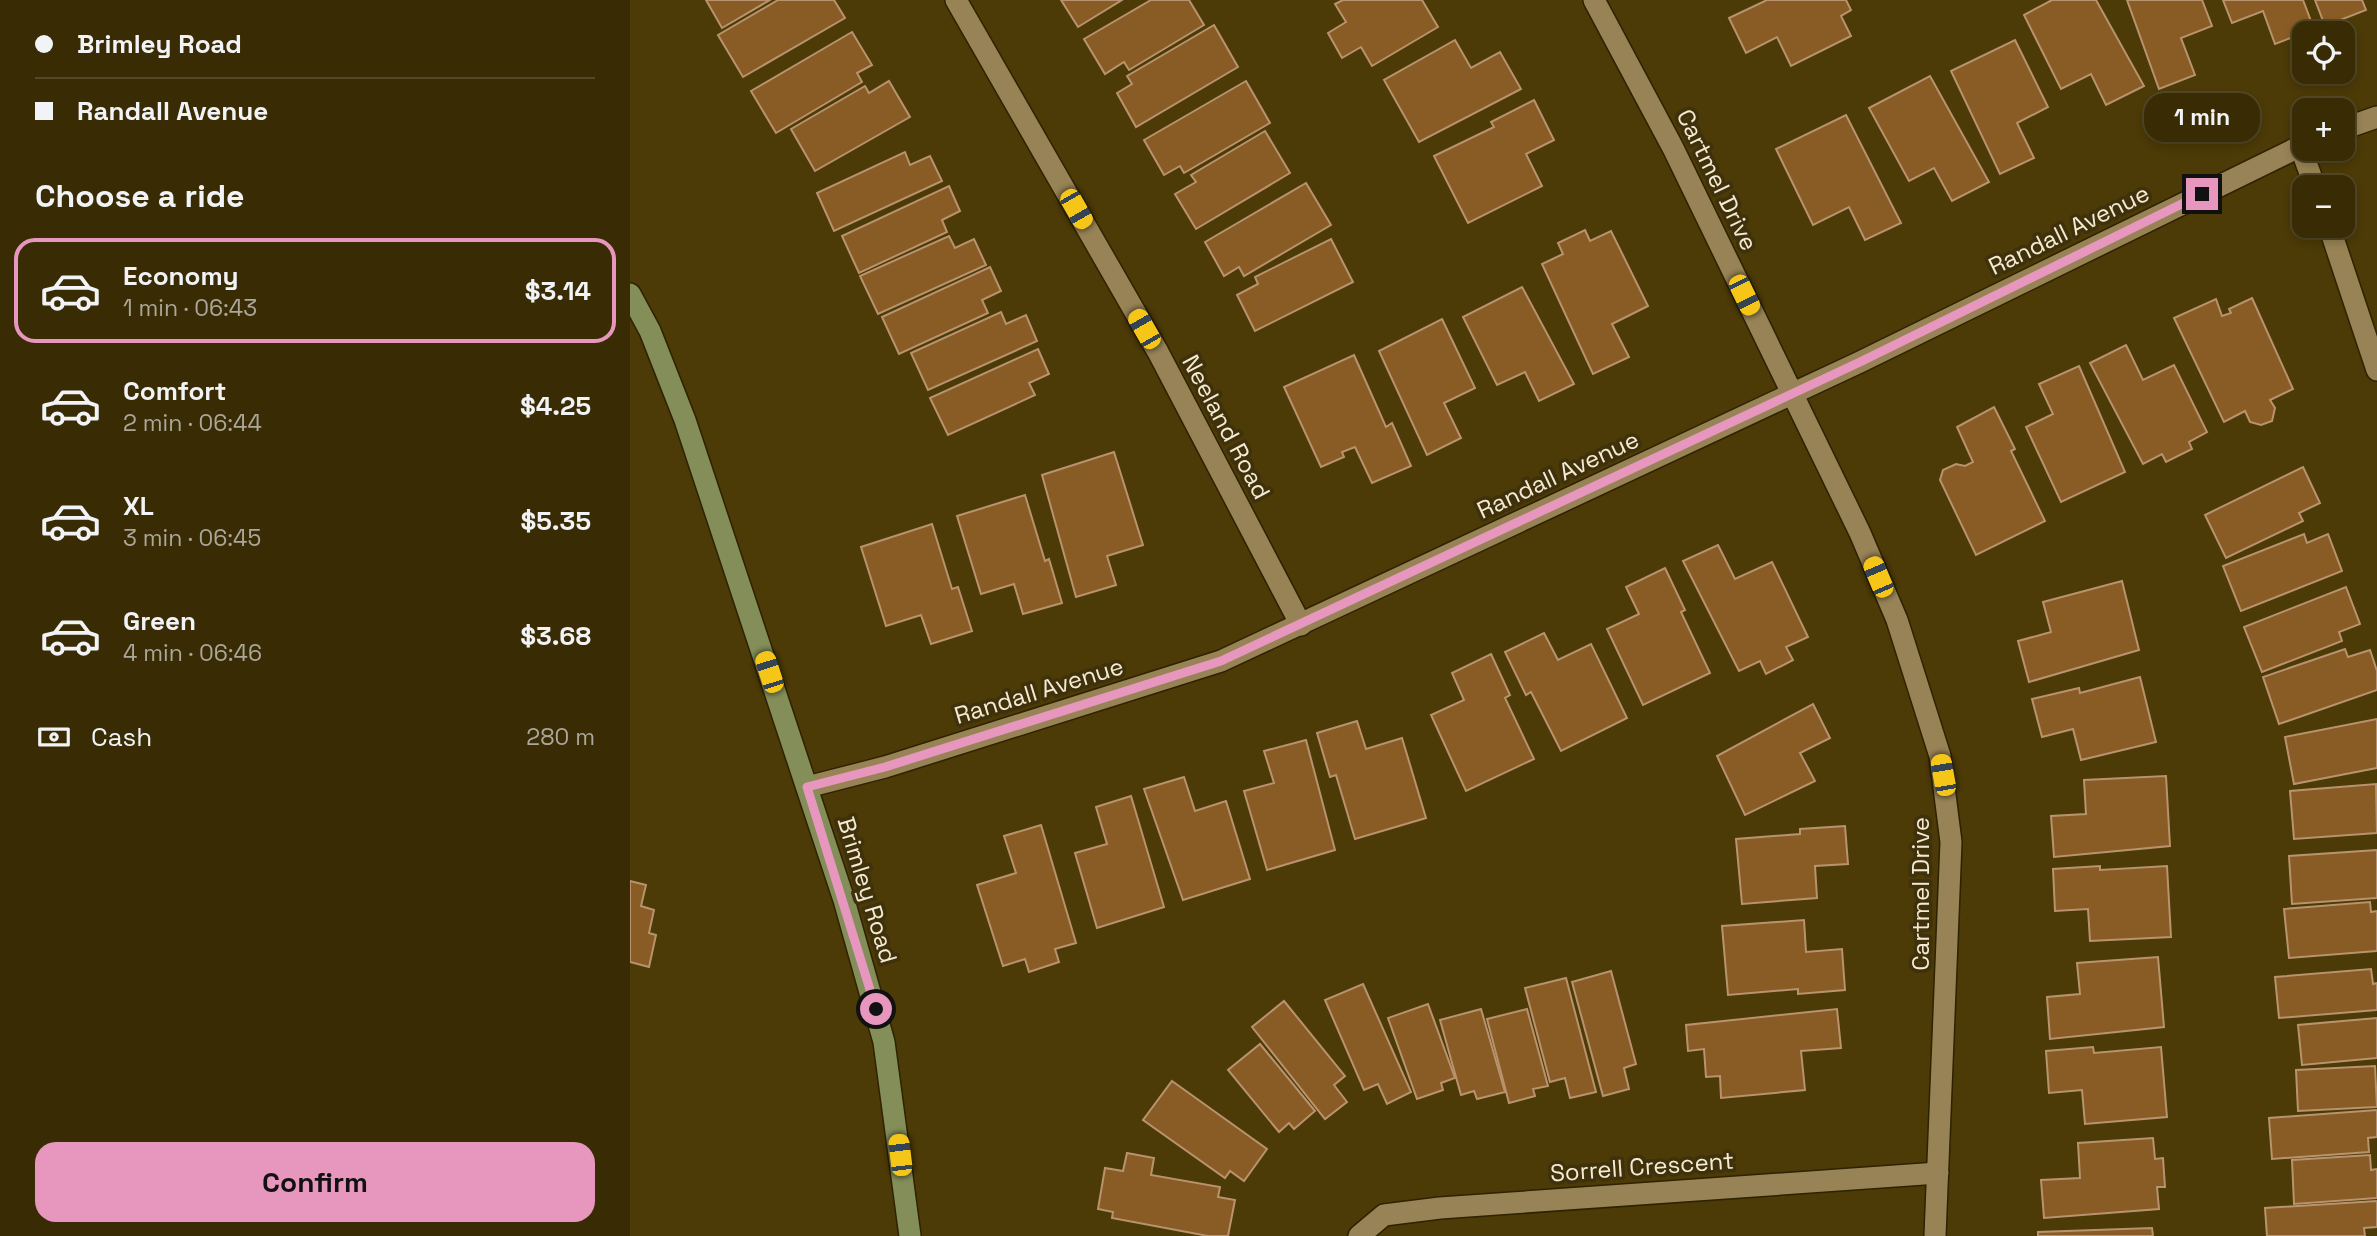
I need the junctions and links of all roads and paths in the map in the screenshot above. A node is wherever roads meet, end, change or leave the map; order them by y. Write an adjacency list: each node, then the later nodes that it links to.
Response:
1 (956, 0): 10 (street, Neeland Road)
2 (1594, 0): 9 (street, Cartmel Drive)
3 (2377, 117): 4 (street)
4 (2355, 125)
5 (2292, 150): 9 (street, Randall Avenue)
6 (2333, 238): 8 (street)
7 (630, 294): 11 (main road, Brimley Road)
8 (2377, 370)
9 (1792, 394): 10 (street, Randall Avenue); 12 (street, Cartmel Drive)
10 (1301, 625): 11 (street, Randall Avenue)
11 (807, 787): 13 (main road, Brimley Road)
12 (1938, 1173): 14 (street, Sorrell Crescent); 15 (street, Cartmel Drive)
13 (910, 1236)
14 (1359, 1236)
15 (1935, 1236)

